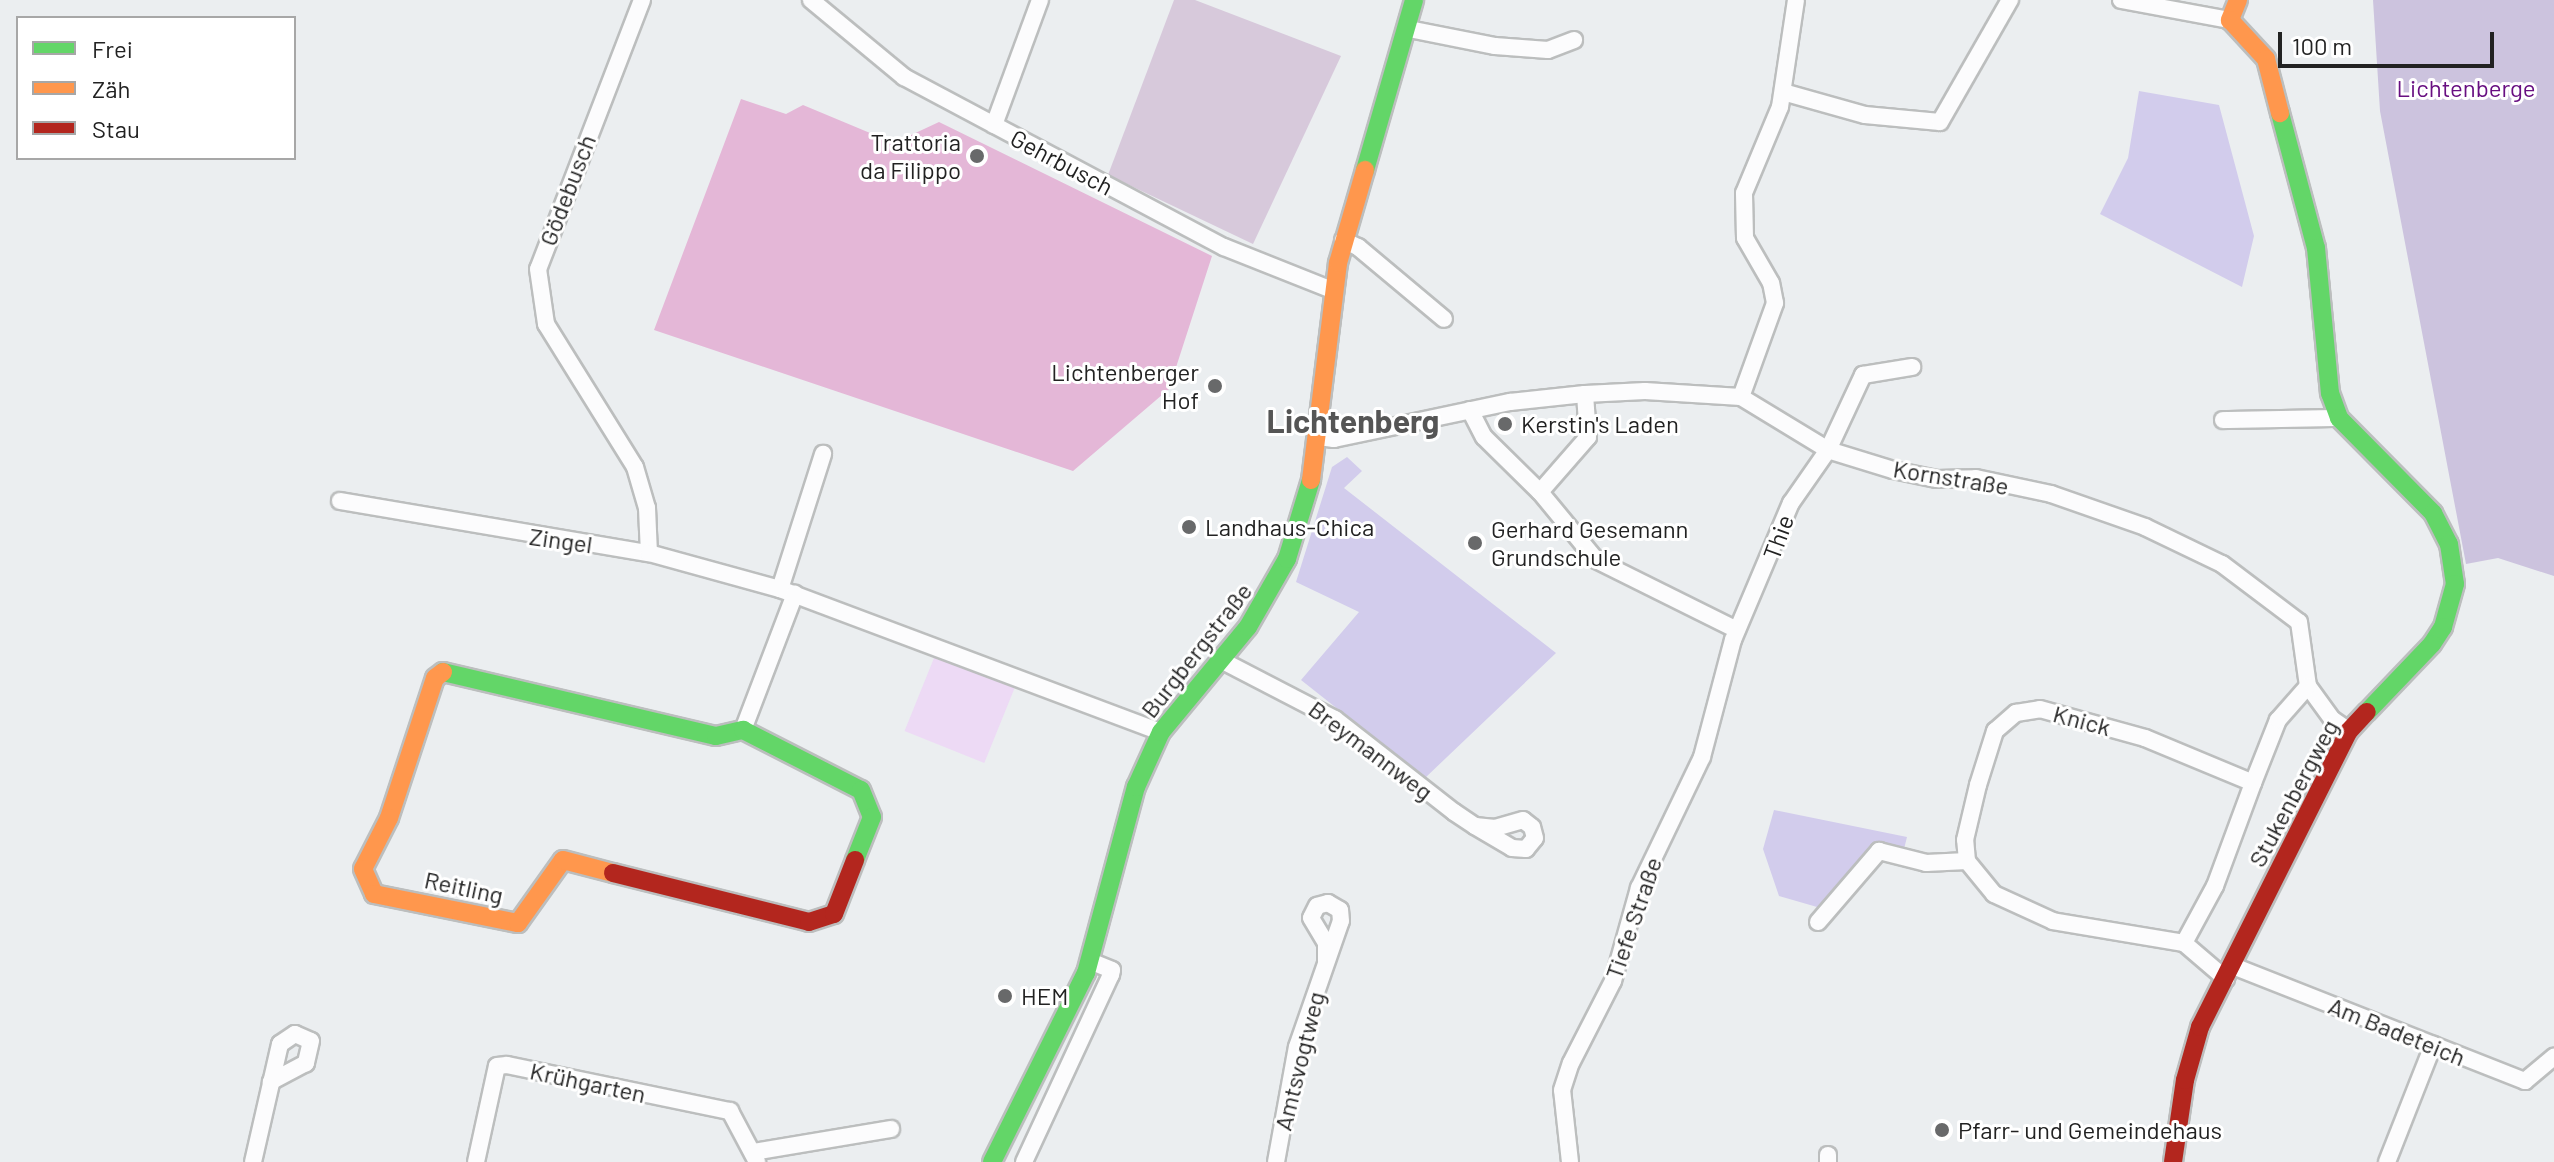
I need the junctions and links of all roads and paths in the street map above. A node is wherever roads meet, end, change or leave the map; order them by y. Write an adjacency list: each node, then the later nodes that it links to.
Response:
1 (642, 0): 28 (street, Gödebusch)
2 (811, 0): 13 (street, Gehrbusch)
3 (1040, 0): 13 (street)
4 (1414, 0): 10 (street, Burgbergstraße)
5 (1796, 0): 12 (street)
6 (2010, 0): 12 (street)
7 (2121, 0): 9 (street)
8 (2238, 0): 9 (street)
9 (2230, 20): 21 (street, Stukenbergweg)
10 (1409, 29): 11 (street); 14 (street, Burgbergstraße)
11 (1574, 40)
12 (1783, 92): 19 (street)
13 (994, 125): 15 (street, Gehrbusch)
14 (1343, 240): 15 (street, Burgbergstraße); 16 (street)
15 (1332, 290): 23 (street, Burgbergstraße)
16 (1444, 319)
17 (1912, 367): 24 (street, Thie)
18 (1585, 394): 19 (street, Kornstraße); 20 (street, Kornstraße); 26 (street)
19 (1741, 397): 24 (street, Kornstraße)
20 (1470, 410): 23 (street, Kornstraße); 26 (street)
21 (2339, 418): 22 (street); 34 (street, Stukenbergweg)
22 (2223, 420)
23 (1319, 437): 31 (street, Burgbergstraße)
24 (1828, 450): 30 (street, Thie); 32 (street, Kornstraße)
25 (823, 454): 29 (street)
26 (1540, 492): 30 (street)
27 (340, 501): 28 (street, Zingel)
28 (649, 553): 29 (street, Zingel)
29 (787, 591): 33 (street); 35 (street, Zingel)
30 (1737, 630): 54 (street, Tiefe Straße)
31 (1221, 660): 35 (street, Burgbergstraße); 37 (street, Breymannweg)
32 (2308, 686): 34 (street, Kornstraße); 36 (street)
33 (743, 730): 33 (street, Reitling)
34 (2349, 731): 43 (street, Stukenbergweg)
35 (1161, 732): 41 (street, Burgbergstraße)
36 (2253, 783): 38 (street, Knick); 40 (street)
37 (1475, 826)
38 (1967, 861): 39 (street); 40 (street)
39 (1818, 922)
40 (2184, 943): 43 (street)
41 (1090, 961): 51 (street, Burgbergstraße); 52 (street)
42 (1326, 961): 53 (street, Amtsvogtweg)
43 (2230, 972): 44 (street, Am Badeteich); 55 (street, Stukenbergweg)
44 (2433, 1045): 45 (street, Am Badeteich); 56 (street)
45 (2554, 1057)
46 (271, 1082): 49 (street)
47 (891, 1129): 48 (street, Krühgarten)
48 (755, 1157): 50 (street, Krühgarten)
49 (253, 1162)
50 (476, 1162)
51 (992, 1162)
52 (1024, 1162)
53 (1276, 1162)
54 (1570, 1162)
55 (2173, 1162)
56 (2387, 1162)

